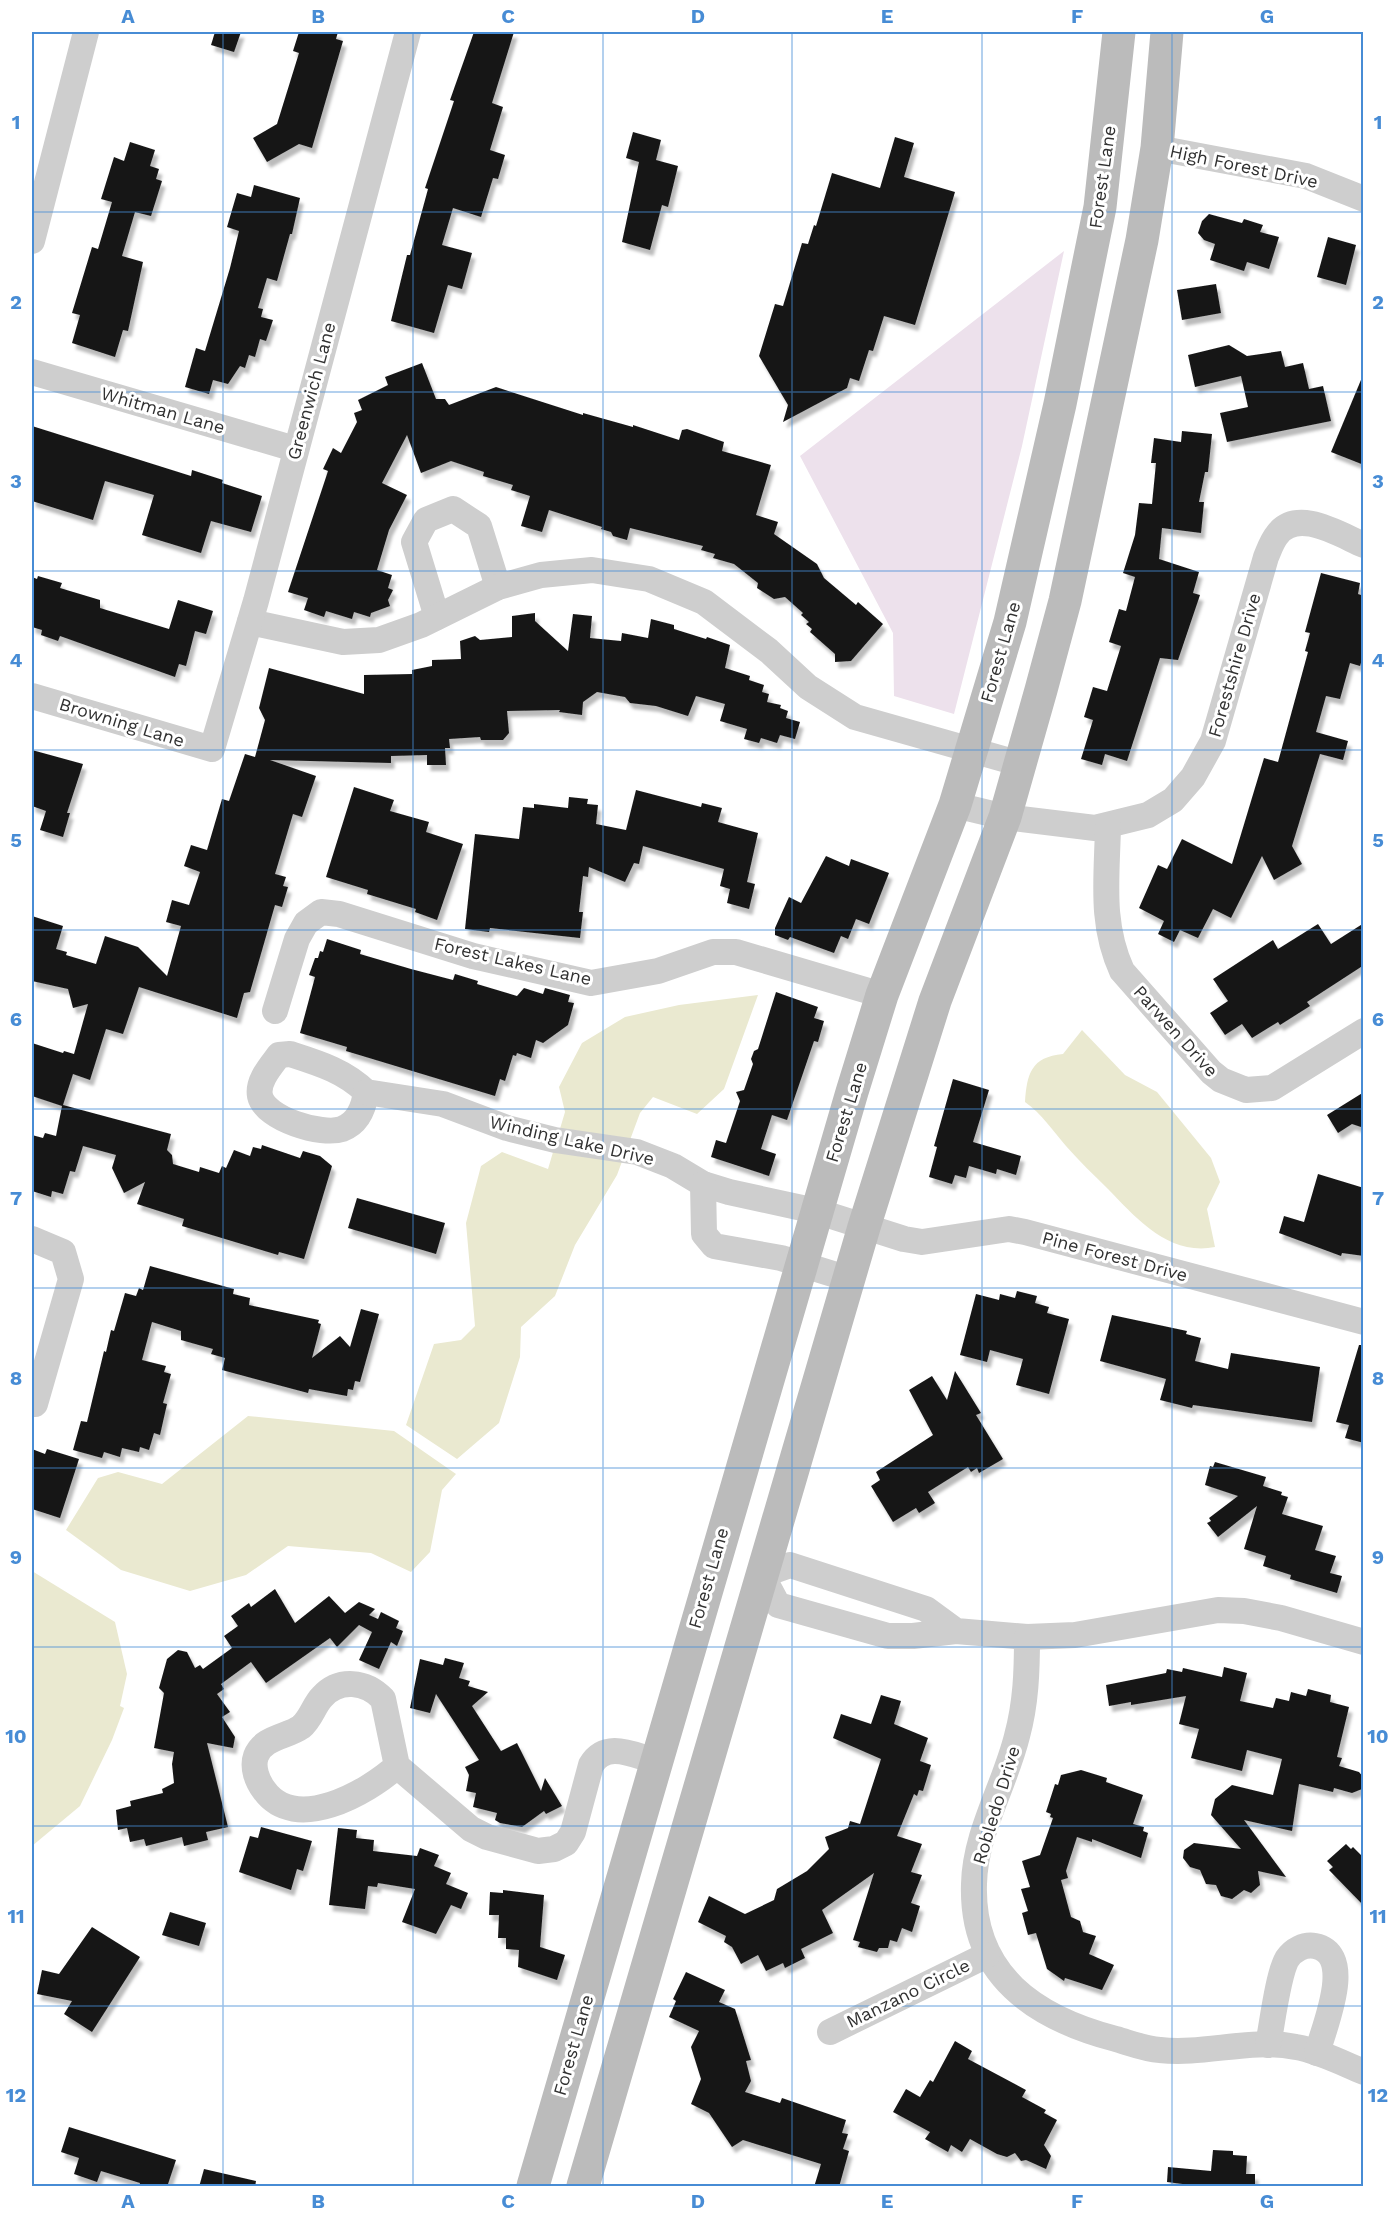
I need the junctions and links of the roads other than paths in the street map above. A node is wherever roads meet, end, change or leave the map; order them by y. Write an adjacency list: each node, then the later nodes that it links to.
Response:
1 (86, 32): 9 (street)
2 (408, 32): 11 (street, Greenwich Lane)
3 (1119, 32): 7 (main road, Forest Lane)
4 (1167, 32): 5 (main road)
5 (1157, 148): 6 (street, High Forest Drive); 8 (main road)
6 (1364, 199)
7 (1102, 200): 8 (main road); 18 (main road, Forest Lane)
8 (1148, 208): 19 (main road)
9 (32, 241)
10 (32, 372): 11 (street, Whitman Lane)
11 (295, 449): 15 (street, Greenwich Lane)
12 (1364, 545): 22 (street, Forestshire Drive)
13 (498, 587): 14 (street); 14 (street); 18 (street)
14 (437, 617): 15 (street)
15 (250, 622): 17 (street, Greenwich Lane)
16 (32, 696): 17 (street, Browning Lane)
17 (212, 749)
18 (972, 749): 19 (street); 20 (main road, Forest Lane)
19 (1021, 764): 21 (main road)
20 (955, 805): 21 (street, Forestshire Drive); 23 (main road, Forest Lane)
21 (1005, 817): 22 (street, Forestshire Drive); 29 (main road)
22 (1108, 826): 25 (street, Parwen Drive)
23 (882, 995): 24 (street, Forest Lakes Lane); 28 (main road, Forest Lane)
24 (275, 1011)
25 (1364, 1031)
26 (366, 1092): 27 (street, Winding Lake Drive)
27 (704, 1184): 28 (street, Winding Lake Drive); 31 (street)
28 (816, 1211): 29 (street, Winding Lake Drive); 31 (main road, Forest Lane)
29 (864, 1227): 32 (main road); 33 (street, Pine Forest Drive)
30 (32, 1239): 34 (street)
31 (801, 1263): 32 (street); 35 (main road, Forest Lane)
32 (849, 1279): 36 (main road)
33 (1364, 1323)
34 (35, 1404)
35 (714, 1559): 36 (main road); 40 (main road, Forest Lane)
36 (762, 1575): 37 (street); 37 (street); 45 (main road)
37 (956, 1631): 38 (street)
38 (1027, 1637): 39 (street); 42 (street, Robledo Drive)
39 (1364, 1642)
40 (656, 1761): 41 (street); 43 (main road, Forest Lane)
41 (397, 1766): 41 (street)
42 (987, 1955): 44 (street, Manzano Circle); 46 (street, Robledo Drive)
43 (578, 2025): 45 (main road); 49 (main road, Forest Lane)
44 (830, 2032)
45 (626, 2040): 50 (main road)
46 (1268, 2045): 47 (street, Robledo Drive); 47 (street)
47 (1317, 2053): 48 (street, Robledo Drive)
48 (1364, 2072)
49 (533, 2187)
50 (583, 2187)

